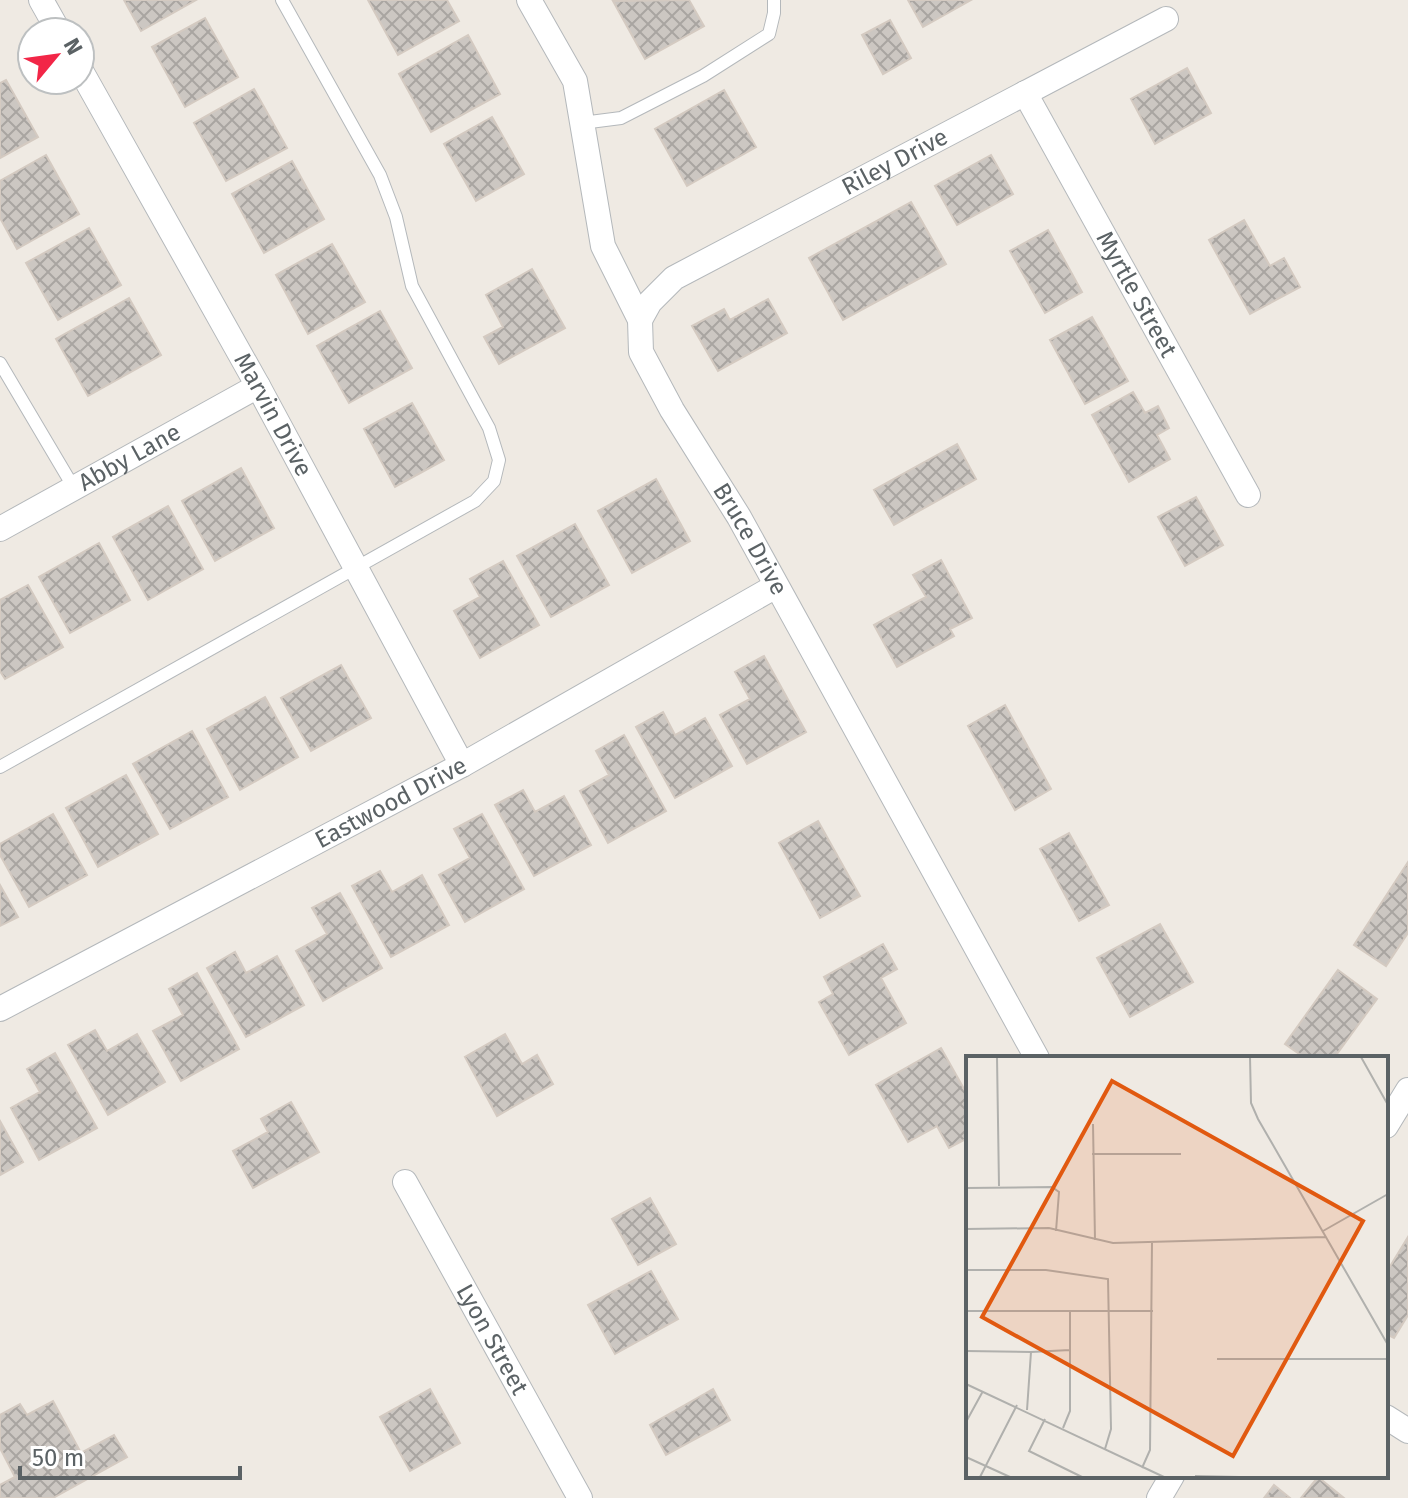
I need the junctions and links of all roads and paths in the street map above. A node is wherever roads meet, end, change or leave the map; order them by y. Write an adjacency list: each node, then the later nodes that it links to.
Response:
1 (282, 0): 14 (lane)
2 (529, 0): 7 (street, Bruce Drive)
3 (774, 0): 7 (lane)
4 (1166, 19): 5 (street, Riley Drive)
5 (1025, 93): 8 (street, Riley Drive); 12 (street, Myrtle Street)
6 (95, 96): 10 (street, Marvin Drive)
7 (582, 123): 8 (street, Bruce Drive)
8 (640, 320): 15 (street, Bruce Drive)
9 (0, 363): 11 (lane)
10 (258, 386): 11 (street, Abby Lane); 14 (street, Marvin Drive)
11 (74, 488): 13 (street, Abby Lane)
12 (1248, 495)
13 (0, 529)
14 (355, 567): 16 (street, Marvin Drive); 17 (lane)
15 (776, 586): 16 (street, Eastwood Drive); 19 (street, Bruce Drive)
16 (462, 765): 18 (street, Eastwood Drive)
17 (0, 767)
18 (0, 1009)
19 (1036, 1056)
20 (1408, 1090): 21 (street)
21 (1388, 1123)
22 (405, 1182): 26 (street, Lyon Street)
23 (1388, 1418): 24 (street)
24 (1408, 1431)
25 (1171, 1478): 27 (street)
26 (580, 1498)
27 (1159, 1498)

